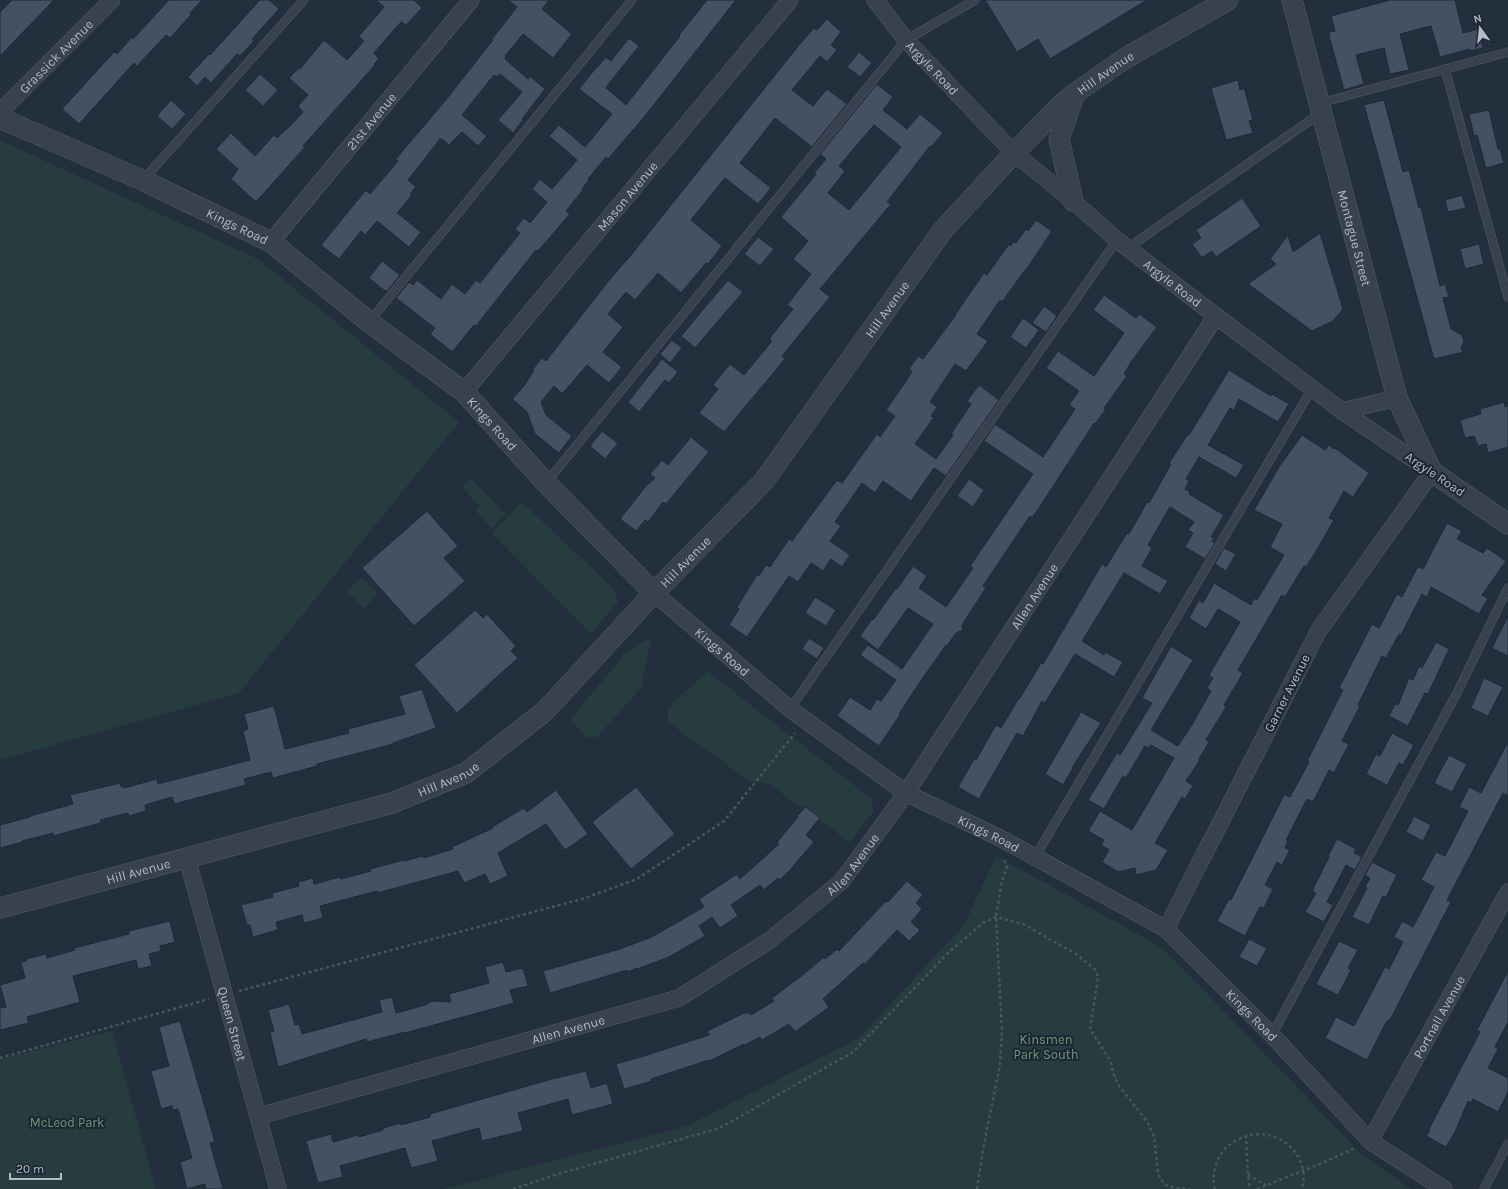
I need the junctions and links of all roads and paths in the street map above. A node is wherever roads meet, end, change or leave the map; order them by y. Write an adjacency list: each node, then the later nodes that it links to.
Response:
1 (112, 0): 15 (street, Grassick Avenue)
2 (304, 0): 18 (lane)
3 (471, 0): 20 (street, 21st Avenue)
4 (632, 0): 24 (lane)
5 (790, 0): 26 (street, Mason Avenue)
6 (875, 0): 10 (street, Argyle Road)
7 (975, 0): 10 (lane)
8 (1228, 0): 13 (street, Hill Avenue)
9 (1292, 0): 14 (street, Montague Street)
10 (906, 40): 17 (street, Argyle Road); 30 (lane)
11 (1508, 52): 12 (lane)
12 (1445, 69): 14 (lane); 22 (lane)
13 (1074, 94): 17 (street, Hill Avenue); 19 (street)
14 (1321, 107): 21 (lane); 27 (street, Montague Street)
15 (0, 112)
16 (0, 118): 18 (street, Kings Road)
17 (1014, 153): 19 (street, Argyle Road); 33 (street, Hill Avenue)
18 (142, 180): 20 (street, Kings Road)
19 (1073, 201): 21 (street, Argyle Road)
20 (271, 242): 24 (street, Kings Road)
21 (1122, 244): 23 (street, Argyle Road); 34 (lane)
22 (1508, 297)
23 (1216, 316): 25 (street, Argyle Road); 36 (street, Allen Avenue)
24 (369, 322): 26 (street, Kings Road)
25 (1313, 387): 28 (street, Argyle Road); 38 (lane)
26 (464, 392): 30 (street, Kings Road)
27 (1397, 398): 28 (street); 29 (street, Montague Street)
28 (1342, 411): 29 (street, Argyle Road)
29 (1432, 472): 31 (street, Argyle Road); 43 (street, Garner Avenue)
30 (546, 483): 33 (street, Kings Road)
31 (1508, 524)
32 (1508, 588): 45 (lane)
33 (654, 593): 34 (street, Kings Road); 39 (street, Hill Avenue)
34 (790, 709): 35 (street, Kings Road)
35 (805, 721): 36 (street, Kings Road); 44 (path)
36 (906, 793): 37 (street, Kings Road); 47 (street, Allen Avenue)
37 (1000, 838): 38 (street, Kings Road); 42 (path)
38 (1035, 857): 43 (street, Kings Road)
39 (187, 858): 41 (street, Hill Avenue); 44 (street, Queen Street)
40 (1508, 892): 49 (street, Portnall Avenue)
41 (0, 908)
42 (996, 917): 55 (path); 56 (path); 57 (path)
43 (1166, 929): 45 (street, Kings Road)
44 (224, 995): 46 (path); 47 (street, Queen Street)
45 (1272, 1035): 49 (street, Kings Road)
46 (0, 1058)
47 (258, 1116): 54 (street, Queen Street)
48 (1246, 1135): 51 (path); 52 (path); 58 (path)
49 (1370, 1141): 51 (path); 62 (street, Kings Road)
50 (1508, 1144): 63 (lane)
51 (1303, 1171): 53 (path); 61 (path)
52 (1248, 1175): 53 (path); 59 (path)
53 (1268, 1186): 60 (path)
54 (278, 1189)
55 (513, 1189)
56 (977, 1189)
57 (1190, 1189)
58 (1215, 1189)
59 (1250, 1189)
60 (1257, 1189)
61 (1302, 1189)
62 (1444, 1189)
63 (1484, 1189)

